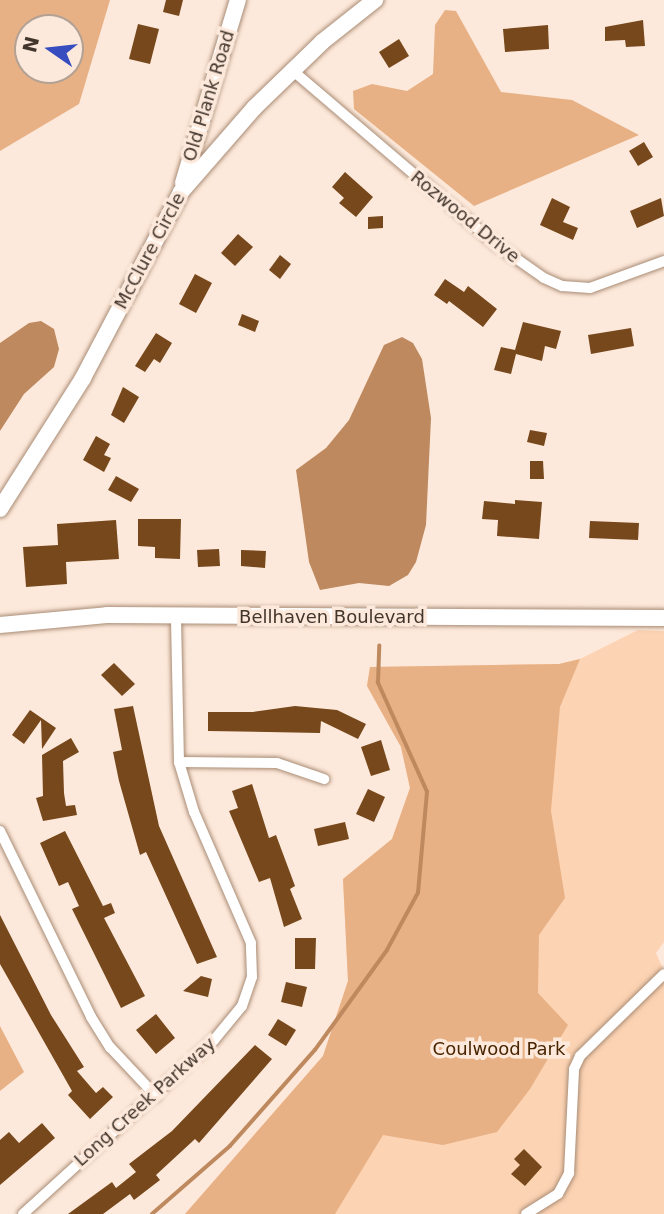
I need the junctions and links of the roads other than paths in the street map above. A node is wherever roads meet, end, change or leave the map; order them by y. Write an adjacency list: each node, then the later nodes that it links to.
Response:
1 (238, 0): 4 (street, Old Plank Road)
2 (375, 0): 3 (street, McClure Circle)
3 (292, 70): 4 (street, McClure Circle); 5 (street, Rozwood Drive)
4 (181, 192): 6 (street, McClure Circle)
5 (664, 261)
6 (0, 509)
7 (176, 615): 8 (street, Bellhaven Boulevard); 9 (street, Bellhaven Boulevard); 10 (street, Long Creek Parkway)
8 (664, 618)
9 (0, 625)
10 (179, 762): 11 (street); 14 (street, Long Creek Parkway)
11 (324, 779)
12 (0, 831): 14 (street)
13 (664, 974): 16 (street)
14 (156, 1096): 15 (street, Long Creek Parkway)
15 (23, 1214)
16 (526, 1214)

